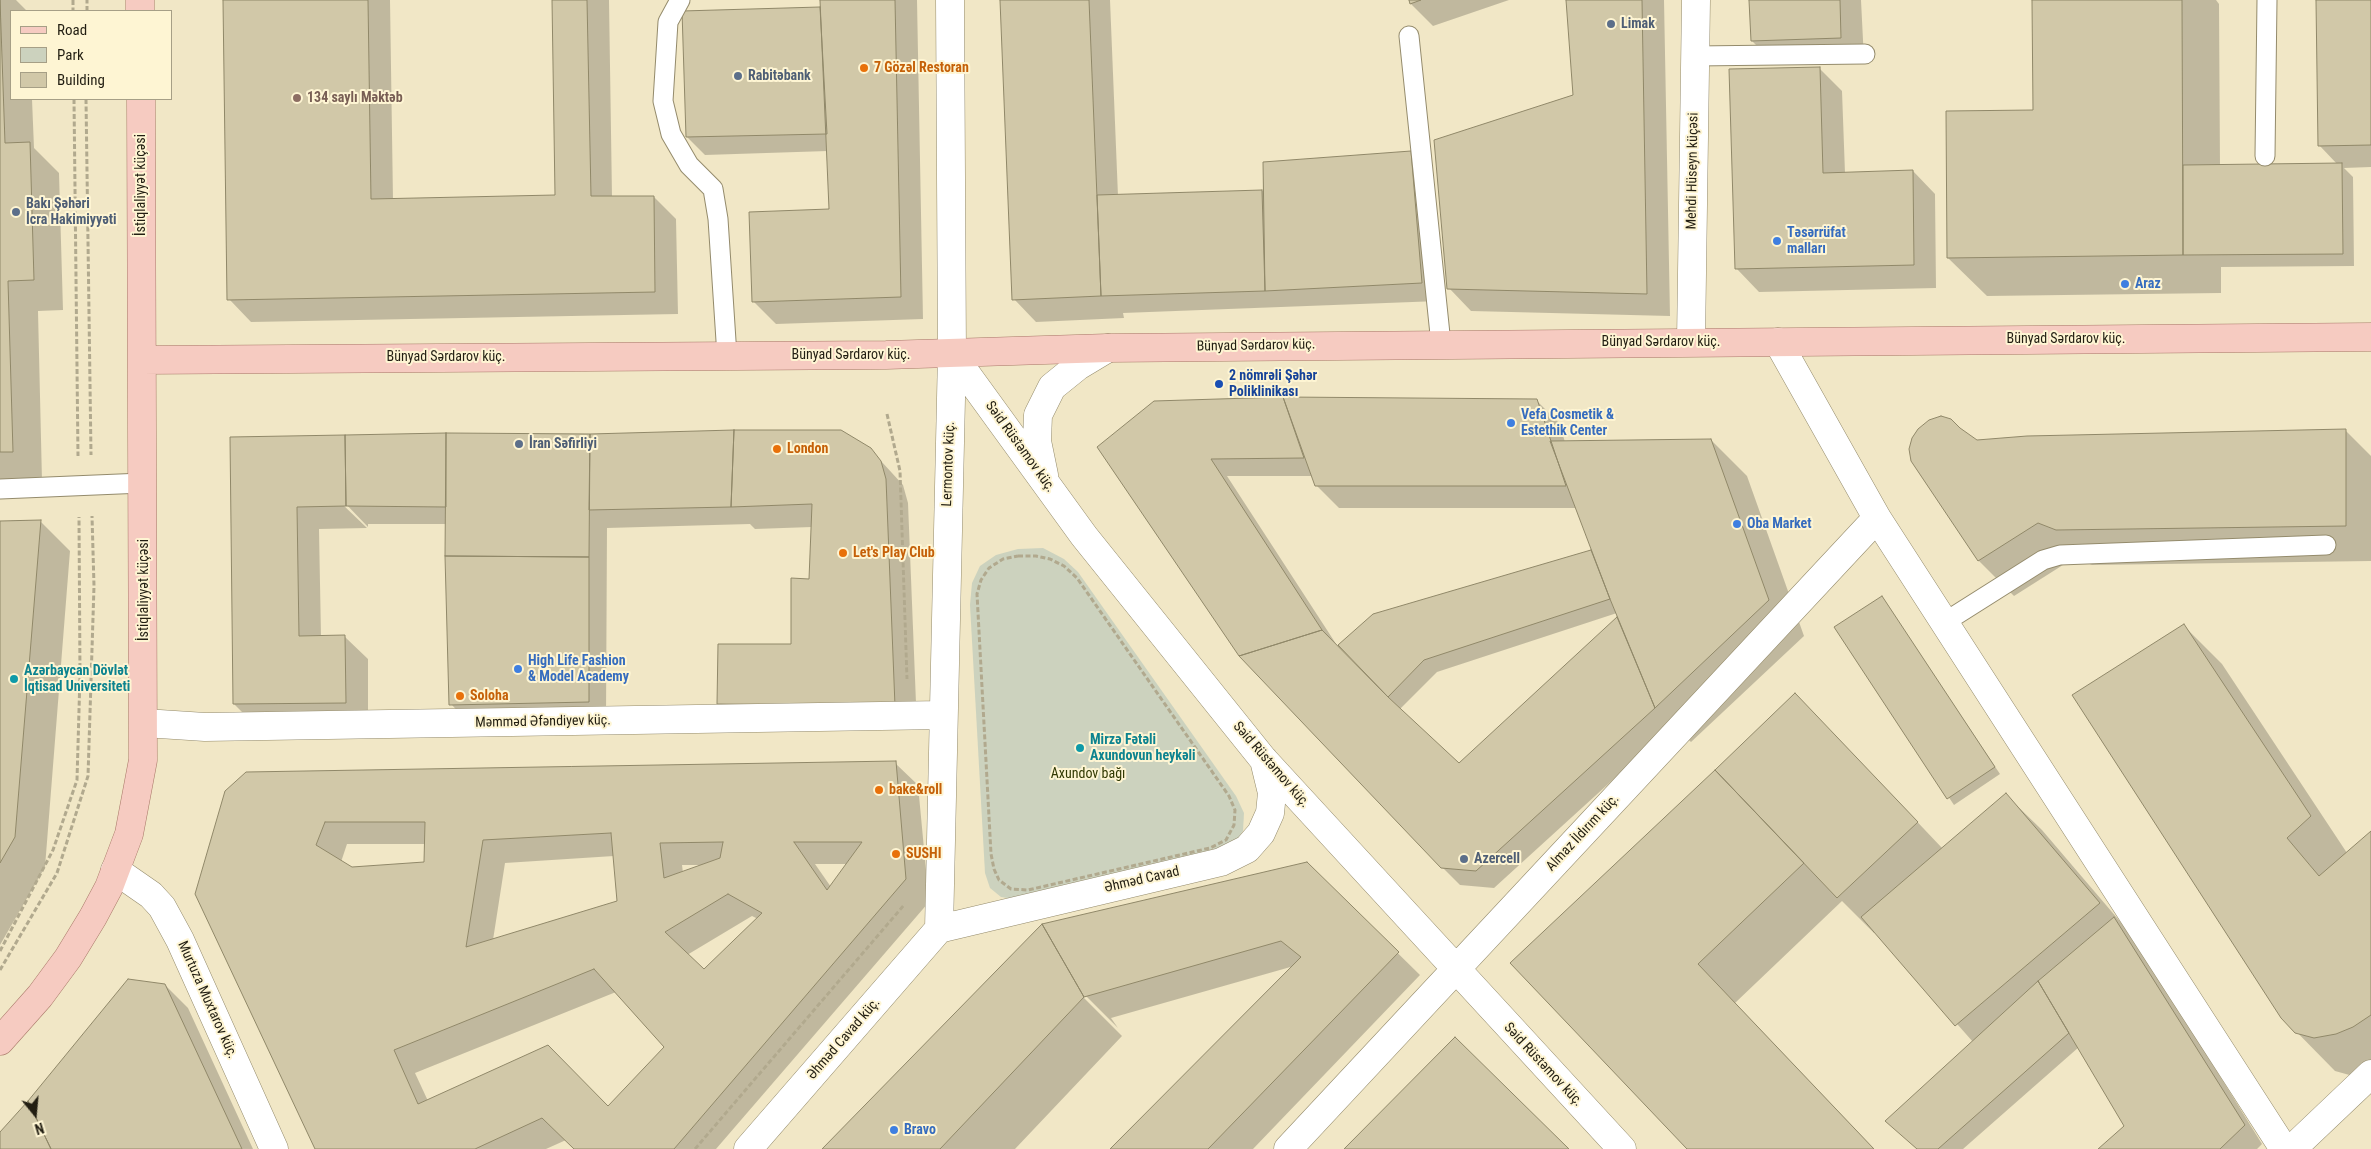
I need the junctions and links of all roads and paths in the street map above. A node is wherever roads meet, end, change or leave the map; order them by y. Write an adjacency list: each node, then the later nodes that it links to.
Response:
1 (680, 0): 18 (lane)
2 (950, 0): 17 (street, Lermontov küç.)
3 (1696, 0): 7 (street, Mehdi Hüseyn küçəsi)
4 (2268, 0): 11 (lane)
5 (1409, 36): 15 (lane)
6 (1864, 54): 7 (lane)
7 (1695, 56): 13 (street, Mehdi Hüseyn küçəsi)
8 (74, 100): 23 (path)
9 (86, 100): 23 (path)
10 (141, 100): 19 (main road, İstiqlaliyyət küçəsi)
11 (2265, 156)
12 (2371, 337): 14 (main road, Bünyad Sərdarov küç.)
13 (1691, 341): 14 (main road, Bünyad Sərdarov küç.); 15 (main road, Bünyad Sərdarov küç.)
14 (1778, 342): 25 (street)
15 (1442, 344): 16 (main road, Bünyad Sərdarov küç.)
16 (1108, 348): 17 (main road, Bünyad Sərdarov küç.); 22 (street)
17 (952, 354): 18 (main road, Bünyad Sərdarov küç.); 22 (street, Səid Rüstəmov küç.); 29 (street, Lermontov küç.)
18 (727, 356): 19 (main road, Bünyad Sərdarov küç.)
19 (142, 360): 21 (main road, İstiqlaliyyət küçəsi)
20 (887, 414): 30 (path)
21 (143, 484): 23 (lane); 31 (main road, İstiqlaliyyət küçəsi)
22 (1046, 484): 32 (street, Səid Rüstəmov küç.)
23 (85, 486): 24 (lane); 36 (path); 37 (path)
24 (0, 489)
25 (1877, 518): 28 (street); 38 (street, Almaz İldırım küç.)
26 (2326, 545): 28 (lane)
27 (1050, 559): 27 (path)
28 (1945, 622): 46 (street)
29 (942, 715): 30 (street, Məmməd Əfəndiyev küç.); 35 (street, Lermontov küç.)
30 (908, 717): 31 (street, Məmməd Əfəndiyev küç.)
31 (144, 723): 33 (main road, İstiqlaliyyət küçəsi)
32 (1263, 759): 35 (street, Əhməd Cavad); 38 (street, Səid Rüstəmov küç.)
33 (115, 870): 39 (main road, İstiqlaliyyət küçəsi); 41 (street, Murtuza Muxtarov küç.)
34 (910, 898): 42 (path)
35 (939, 928): 43 (street, Əhməd Cavad küç.)
36 (0, 951)
37 (0, 970)
38 (1455, 971): 44 (street, Almaz İldırım küç.); 45 (street, Səid Rüstəmov küç.)
39 (0, 1040)
40 (2371, 1074): 47 (street)
41 (274, 1149)
42 (695, 1149)
43 (748, 1149)
44 (1288, 1149)
45 (1622, 1149)
46 (2284, 1149)
47 (2292, 1149)

